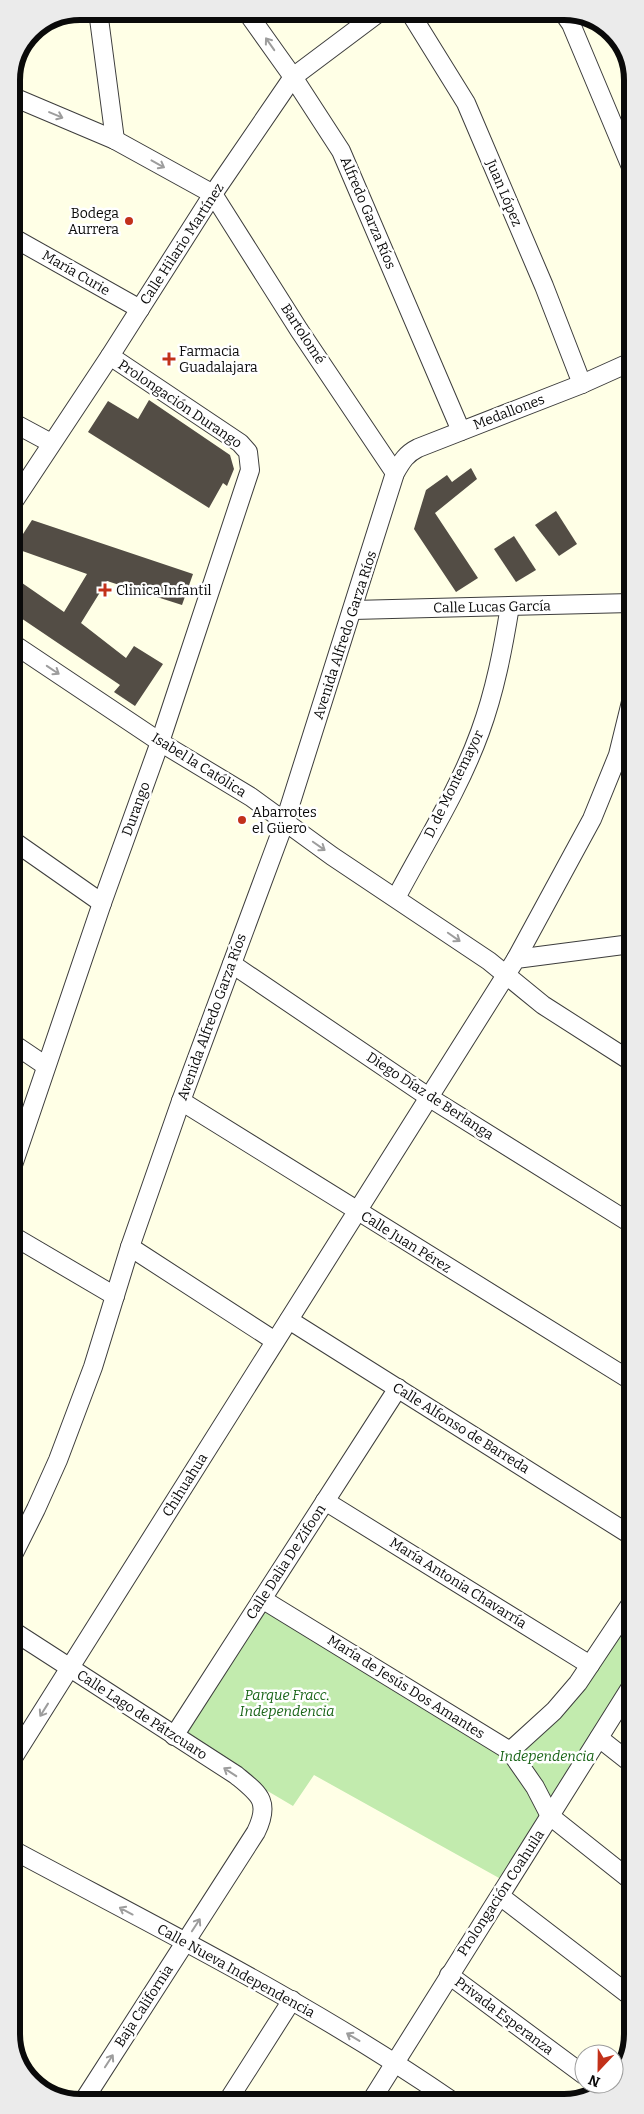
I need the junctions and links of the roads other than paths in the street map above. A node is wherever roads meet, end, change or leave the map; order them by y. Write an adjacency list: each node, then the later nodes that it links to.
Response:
1 (99, 20): 8 (street)
2 (252, 20): 6 (street, Alfredo Garza Ríos, one-way to 2)
3 (369, 20): 6 (street, Calle Hilario Martínez)
4 (415, 20): 15 (street, Juan López)
5 (571, 20): 9 (street)
6 (293, 77): 10 (street, Calle Hilario Martínez); 17 (street, Alfredo Garza Ríos)
7 (20, 100): 8 (street, one-way to 8)
8 (115, 140): 10 (street, one-way to 10)
9 (624, 150)
10 (213, 194): 12 (street, Calle Hilario Martínez); 20 (street, Bartolomé)
11 (20, 242): 12 (street, María Curie)
12 (140, 310): 13 (street, Calle Hilario Martínez)
13 (110, 356): 18 (street, Calle Hilario Martínez); 19 (street, Prolongación Durango)
14 (624, 365): 15 (street, Medallones)
15 (582, 384): 17 (street, Medallones)
16 (20, 427): 18 (street)
17 (461, 430): 20 (street, Medallones)
18 (51, 444): 21 (street, Calle Hilario Martínez)
19 (248, 452): 27 (street, Durango)
20 (395, 473): 24 (street, Avenida Alfredo Garza Ríos)
21 (20, 492)
22 (624, 604): 23 (street, Calle Lucas García)
23 (510, 606): 24 (street, Calle Lucas García); 30 (street, D. de Montemayor)
24 (354, 610): 28 (street, Avenida Alfredo Garza Ríos)
25 (20, 647): 27 (street, Isabel la Católica, one-way to 27)
26 (624, 731): 33 (street, Chihuahua)
27 (160, 742): 28 (street, Isabel la Católica); 31 (street, Durango)
28 (284, 821): 30 (street, Isabel la Católica, one-way to 30); 34 (street, Avenida Alfredo Garza Ríos)
29 (20, 846): 31 (street)
30 (396, 898): 35 (street, Isabel la Católica, one-way to 35)
31 (102, 903): 38 (street, Durango)
32 (624, 945): 33 (street)
33 (516, 959): 35 (street, Chihuahua)
34 (232, 964): 39 (street, Diego Díaz de Berlanga); 40 (street, Avenida Alfredo Garza Ríos)
35 (507, 975): 37 (street, Isabel la Católica); 39 (street, Chihuahua)
36 (20, 1048): 38 (street)
37 (624, 1057)
38 (46, 1066): 41 (street, Durango)
39 (430, 1098): 42 (street, Chihuahua); 43 (street, Diego Díaz de Berlanga)
40 (181, 1101): 42 (street, Calle Juan Pérez); 45 (street, Avenida Alfredo Garza Ríos)
41 (20, 1143)
42 (358, 1212): 47 (street, Chihuahua); 49 (street, Calle Juan Pérez)
43 (624, 1219)
44 (20, 1240): 46 (street)
45 (130, 1247): 46 (street, Avenida Alfredo Garza Ríos); 48 (street)
46 (115, 1296): 53 (street, Avenida Alfredo Garza Ríos)
47 (289, 1320): 48 (street, Chihuahua); 50 (street, Calle Alfonso de Barreda)
48 (275, 1341): 58 (street, Chihuahua)
49 (624, 1376)
50 (398, 1388): 51 (street, Calle Dalia De Zifoon); 52 (street, Calle Alfonso de Barreda)
51 (325, 1500): 54 (street, Calle Dalia De Zifoon); 57 (street, María Antonia Chavarría)
52 (624, 1531)
53 (20, 1541)
54 (262, 1599): 60 (street, Calle Dalia De Zifoon); 63 (street, María de Jesús Dos Amantes)
55 (624, 1614): 57 (street)
56 (20, 1636): 58 (street, Calle Lago de Pátzcuaro)
57 (590, 1665): 63 (street)
58 (70, 1669): 60 (street, Calle Lago de Pátzcuaro); 62 (street, Chihuahua, one-way to 62)
59 (624, 1698): 61 (street, Prolongación Coahuila)
60 (174, 1736): 65 (street, Calle Lago de Pátzcuaro, one-way to 60)
61 (599, 1738): 64 (street); 66 (street, Prolongación Coahuila)
62 (20, 1747)
63 (510, 1751): 66 (street, María de Jesús Dos Amantes)
64 (624, 1758)
65 (264, 1806): 70 (street, Baja California, one-way to 65)
66 (550, 1816): 68 (street); 69 (street, Prolongación Coahuila)
67 (20, 1854): 70 (street, Calle Nueva Independencia, one-way to 67)
68 (624, 1875)
69 (500, 1896): 71 (street, Prolongación Coahuila); 72 (street)
70 (185, 1942): 73 (street, Calle Nueva Independencia); 76 (street, Baja California, one-way to 70)
71 (449, 1975): 74 (street, Prolongación Coahuila); 75 (street, Privada Esperanza)
72 (624, 1991)
73 (292, 2000): 74 (street, Calle Nueva Independencia, one-way to 73); 77 (street)
74 (395, 2062): 78 (street, Prolongación Coahuila); 79 (street, Calle Nueva Independencia)
75 (574, 2068)
76 (87, 2094)
77 (232, 2094)
78 (375, 2094)
79 (442, 2094)

